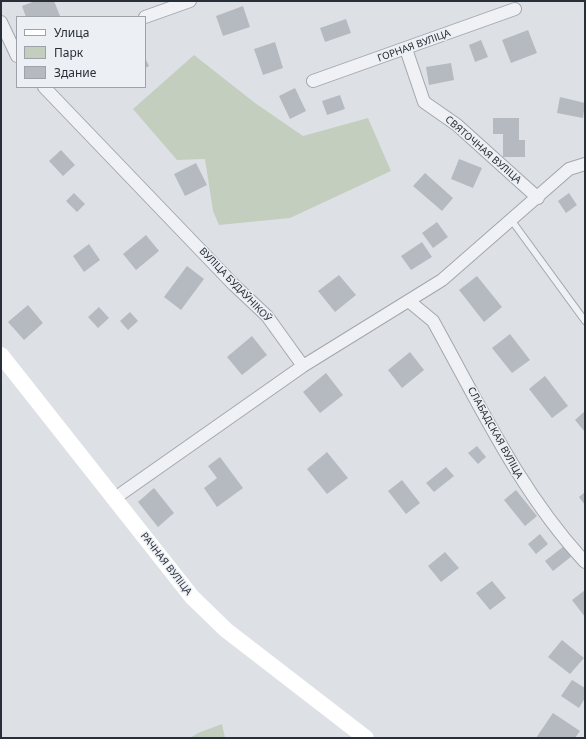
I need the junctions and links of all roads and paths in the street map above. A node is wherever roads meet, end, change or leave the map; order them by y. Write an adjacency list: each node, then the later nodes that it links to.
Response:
1 (190, 1): 3 (street)
2 (515, 9): 5 (street, ГОРНАЯ ВУЛІЦА)
3 (146, 18)
4 (1, 22): 6 (street)
5 (406, 49): 7 (street, ГОРНАЯ ВУЛІЦА); 10 (street, СВЯТОЧНАЯ ВУЛІЦА)
6 (16, 54)
7 (313, 82)
8 (45, 88): 15 (street, ВУЛІЦА БУДАЎНІКОЎ)
9 (585, 164): 10 (street)
10 (538, 198): 11 (street)
11 (512, 221): 12 (street); 13 (lane)
12 (410, 302): 15 (street); 17 (street, СЛАБАДСКАЯ ВУЛІЦА)
13 (585, 321)
14 (1, 355): 16 (street, РАЧНАЯ ВУЛІЦА)
15 (303, 366): 16 (street)
16 (115, 498): 18 (street, РАЧНАЯ ВУЛІЦА)
17 (585, 562)
18 (366, 738)

